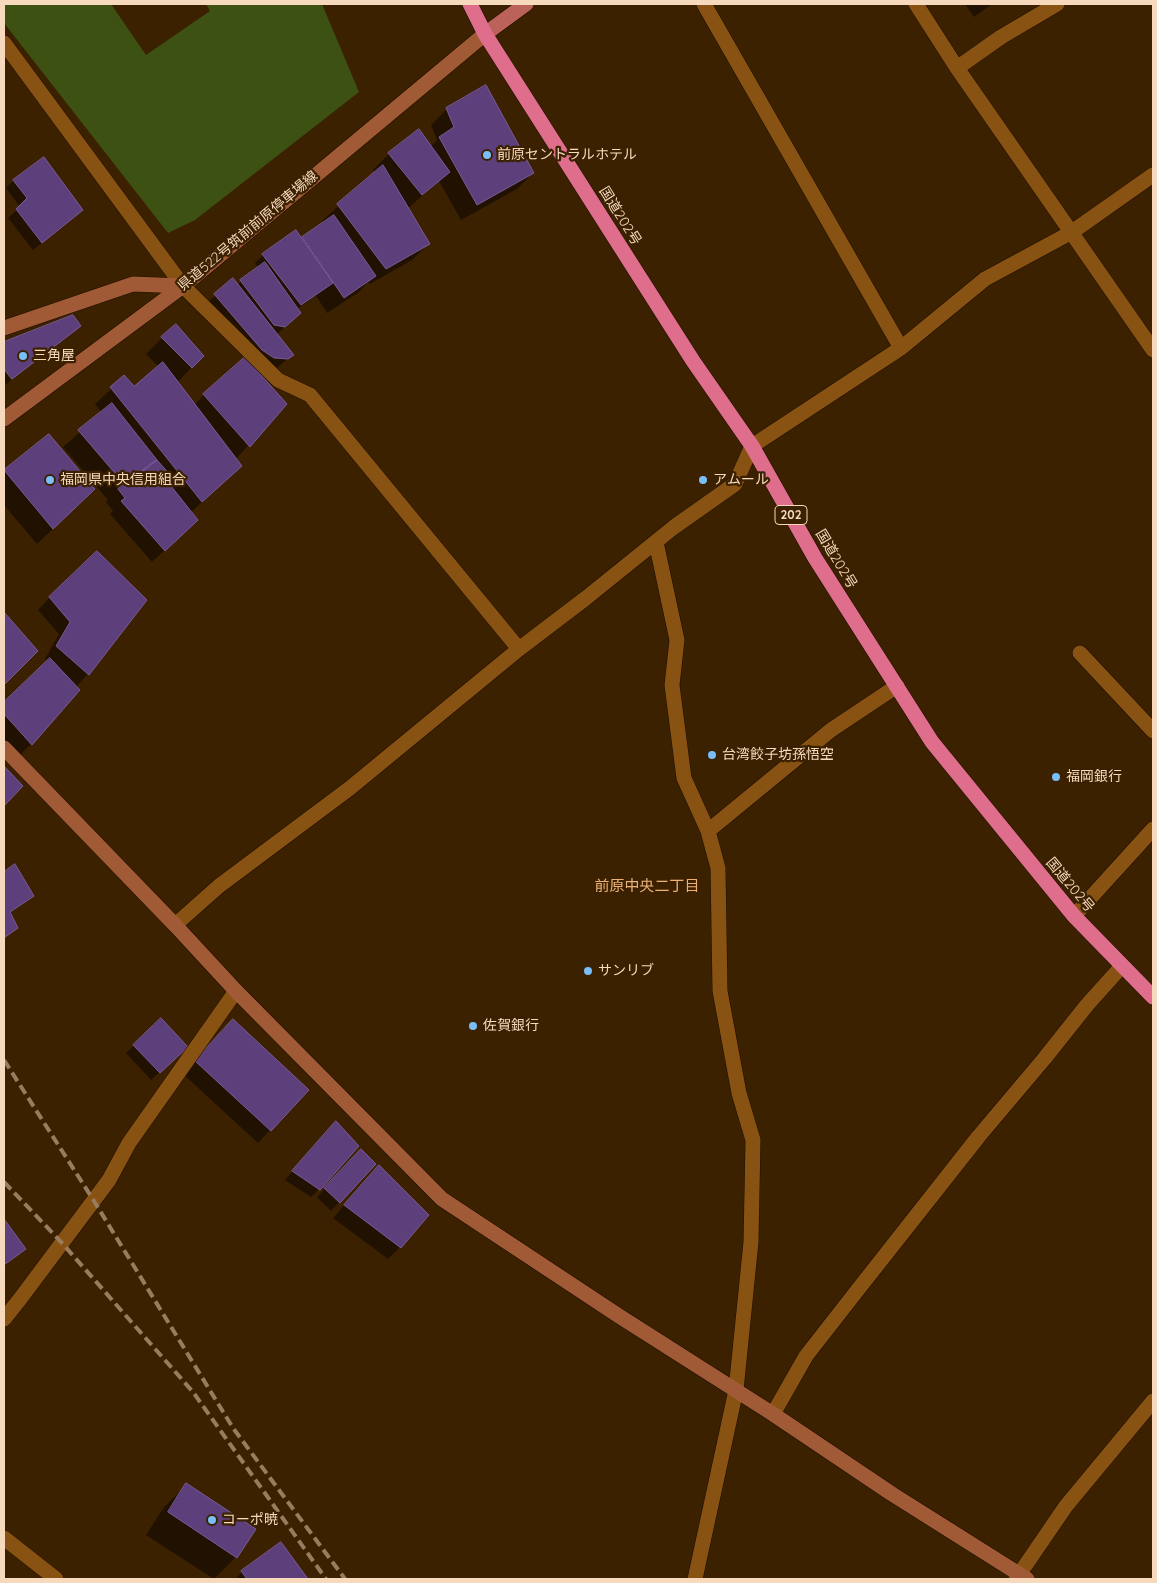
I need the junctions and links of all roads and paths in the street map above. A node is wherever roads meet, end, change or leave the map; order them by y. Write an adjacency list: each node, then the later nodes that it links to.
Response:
1 (470, 4): 6 (highway, 国道202号 / 202)
2 (526, 4): 6 (main road)
3 (704, 4): 13 (street)
4 (916, 4): 8 (street)
5 (1057, 4): 8 (street)
6 (485, 34): 11 (street, 県道522号筑前前原停車場線); 16 (highway, 国道202号 / 202)
7 (4, 43): 11 (street)
8 (957, 68): 10 (street)
9 (1153, 175): 10 (street)
10 (1072, 232): 13 (street); 14 (street)
11 (183, 286): 12 (street); 15 (street, 県道522号筑前前原停車場線); 18 (street)
12 (4, 328)
13 (900, 348): 16 (street)
14 (1153, 350)
15 (4, 419)
16 (752, 446): 17 (street); 20 (highway, 国道202号 / 202)
17 (656, 542): 18 (street); 24 (street)
18 (518, 649): 26 (street)
19 (1080, 653): 21 (street)
20 (897, 686): 24 (street); 25 (highway, 国道202号 / 202)
21 (1153, 731)
22 (4, 748): 26 (street)
23 (1153, 829): 25 (street)
24 (708, 831): 31 (street)
25 (1074, 916): 27 (highway, 国道202号 / 202)
26 (175, 926): 28 (street)
27 (1122, 966): 29 (highway, 国道202号 / 202); 33 (street)
28 (236, 991): 30 (street); 31 (street)
29 (1153, 997)
30 (4, 1319)
31 (736, 1390): 33 (street); 37 (street)
32 (1153, 1402): 35 (street)
33 (773, 1414): 35 (street)
34 (4, 1538): 36 (street)
35 (1021, 1578)
36 (56, 1579)
37 (695, 1579)

